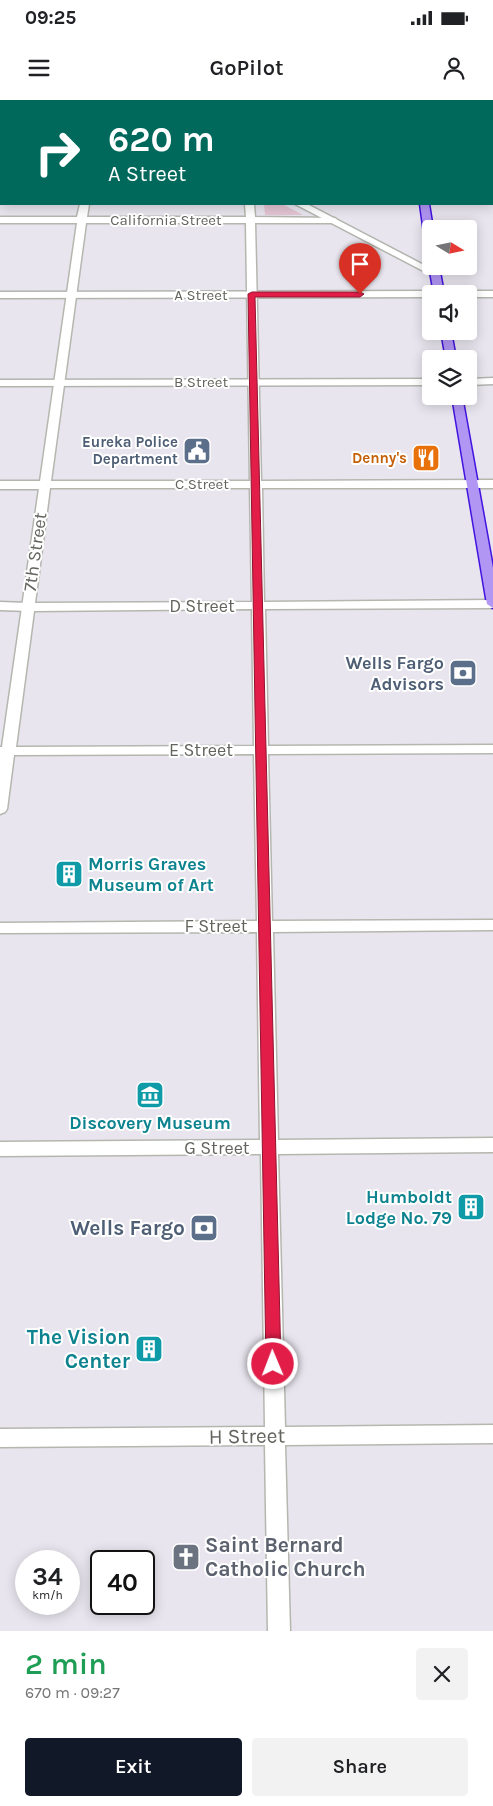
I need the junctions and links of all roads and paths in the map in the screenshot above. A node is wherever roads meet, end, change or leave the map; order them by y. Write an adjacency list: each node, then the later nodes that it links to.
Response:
1 (84, 205): 6 (street, 7th Street)
2 (250, 205): 7 (street)
3 (302, 205): 8 (street)
4 (424, 205): 9 (highway)
5 (0, 220): 6 (street, California Street)
6 (82, 220): 7 (street, California Street); 16 (street, 7th Street)
7 (251, 220): 8 (street, California Street); 11 (street)
8 (332, 220): 10 (street)
9 (427, 220)
10 (422, 264)
11 (252, 294): 12 (street, A Street); 16 (street, A Street); 19 (street)
12 (422, 294)
13 (477, 294): 14 (street)
14 (493, 294)
15 (0, 295): 16 (street, A Street)
16 (70, 295): 18 (street, 7th Street)
17 (493, 381): 21 (street)
18 (58, 382): 19 (street, B Street); 22 (street, B Street); 28 (street, 7th Street)
19 (253, 382): 20 (street, B Street); 24 (street)
20 (422, 382)
21 (477, 382)
22 (0, 383)
23 (459, 405): 25 (highway)
24 (255, 484): 25 (street, C Street); 28 (street, C Street); 32 (street)
25 (473, 484): 26 (street, C Street); 29 (highway)
26 (493, 484)
27 (0, 485): 28 (street, C Street)
28 (44, 485): 31 (street, 7th Street)
29 (493, 604): 32 (street, D Street)
30 (0, 606): 31 (street, D Street)
31 (28, 606): 32 (street, D Street); 35 (street, 7th Street)
32 (258, 606): 34 (street)
33 (493, 749): 34 (street, E Street)
34 (261, 750): 35 (street, E Street); 38 (street)
35 (4, 751): 36 (street, 7th Street)
36 (0, 809)
37 (493, 925): 38 (street, F Street)
38 (264, 926): 39 (street, F Street); 41 (street)
39 (0, 928)
40 (493, 1145): 41 (street, G Street)
41 (269, 1148): 42 (street, G Street); 44 (street)
42 (0, 1149)
43 (493, 1434): 44 (street, H Street)
44 (275, 1436): 45 (street, H Street); 46 (street)
45 (0, 1438)
46 (279, 1631)

